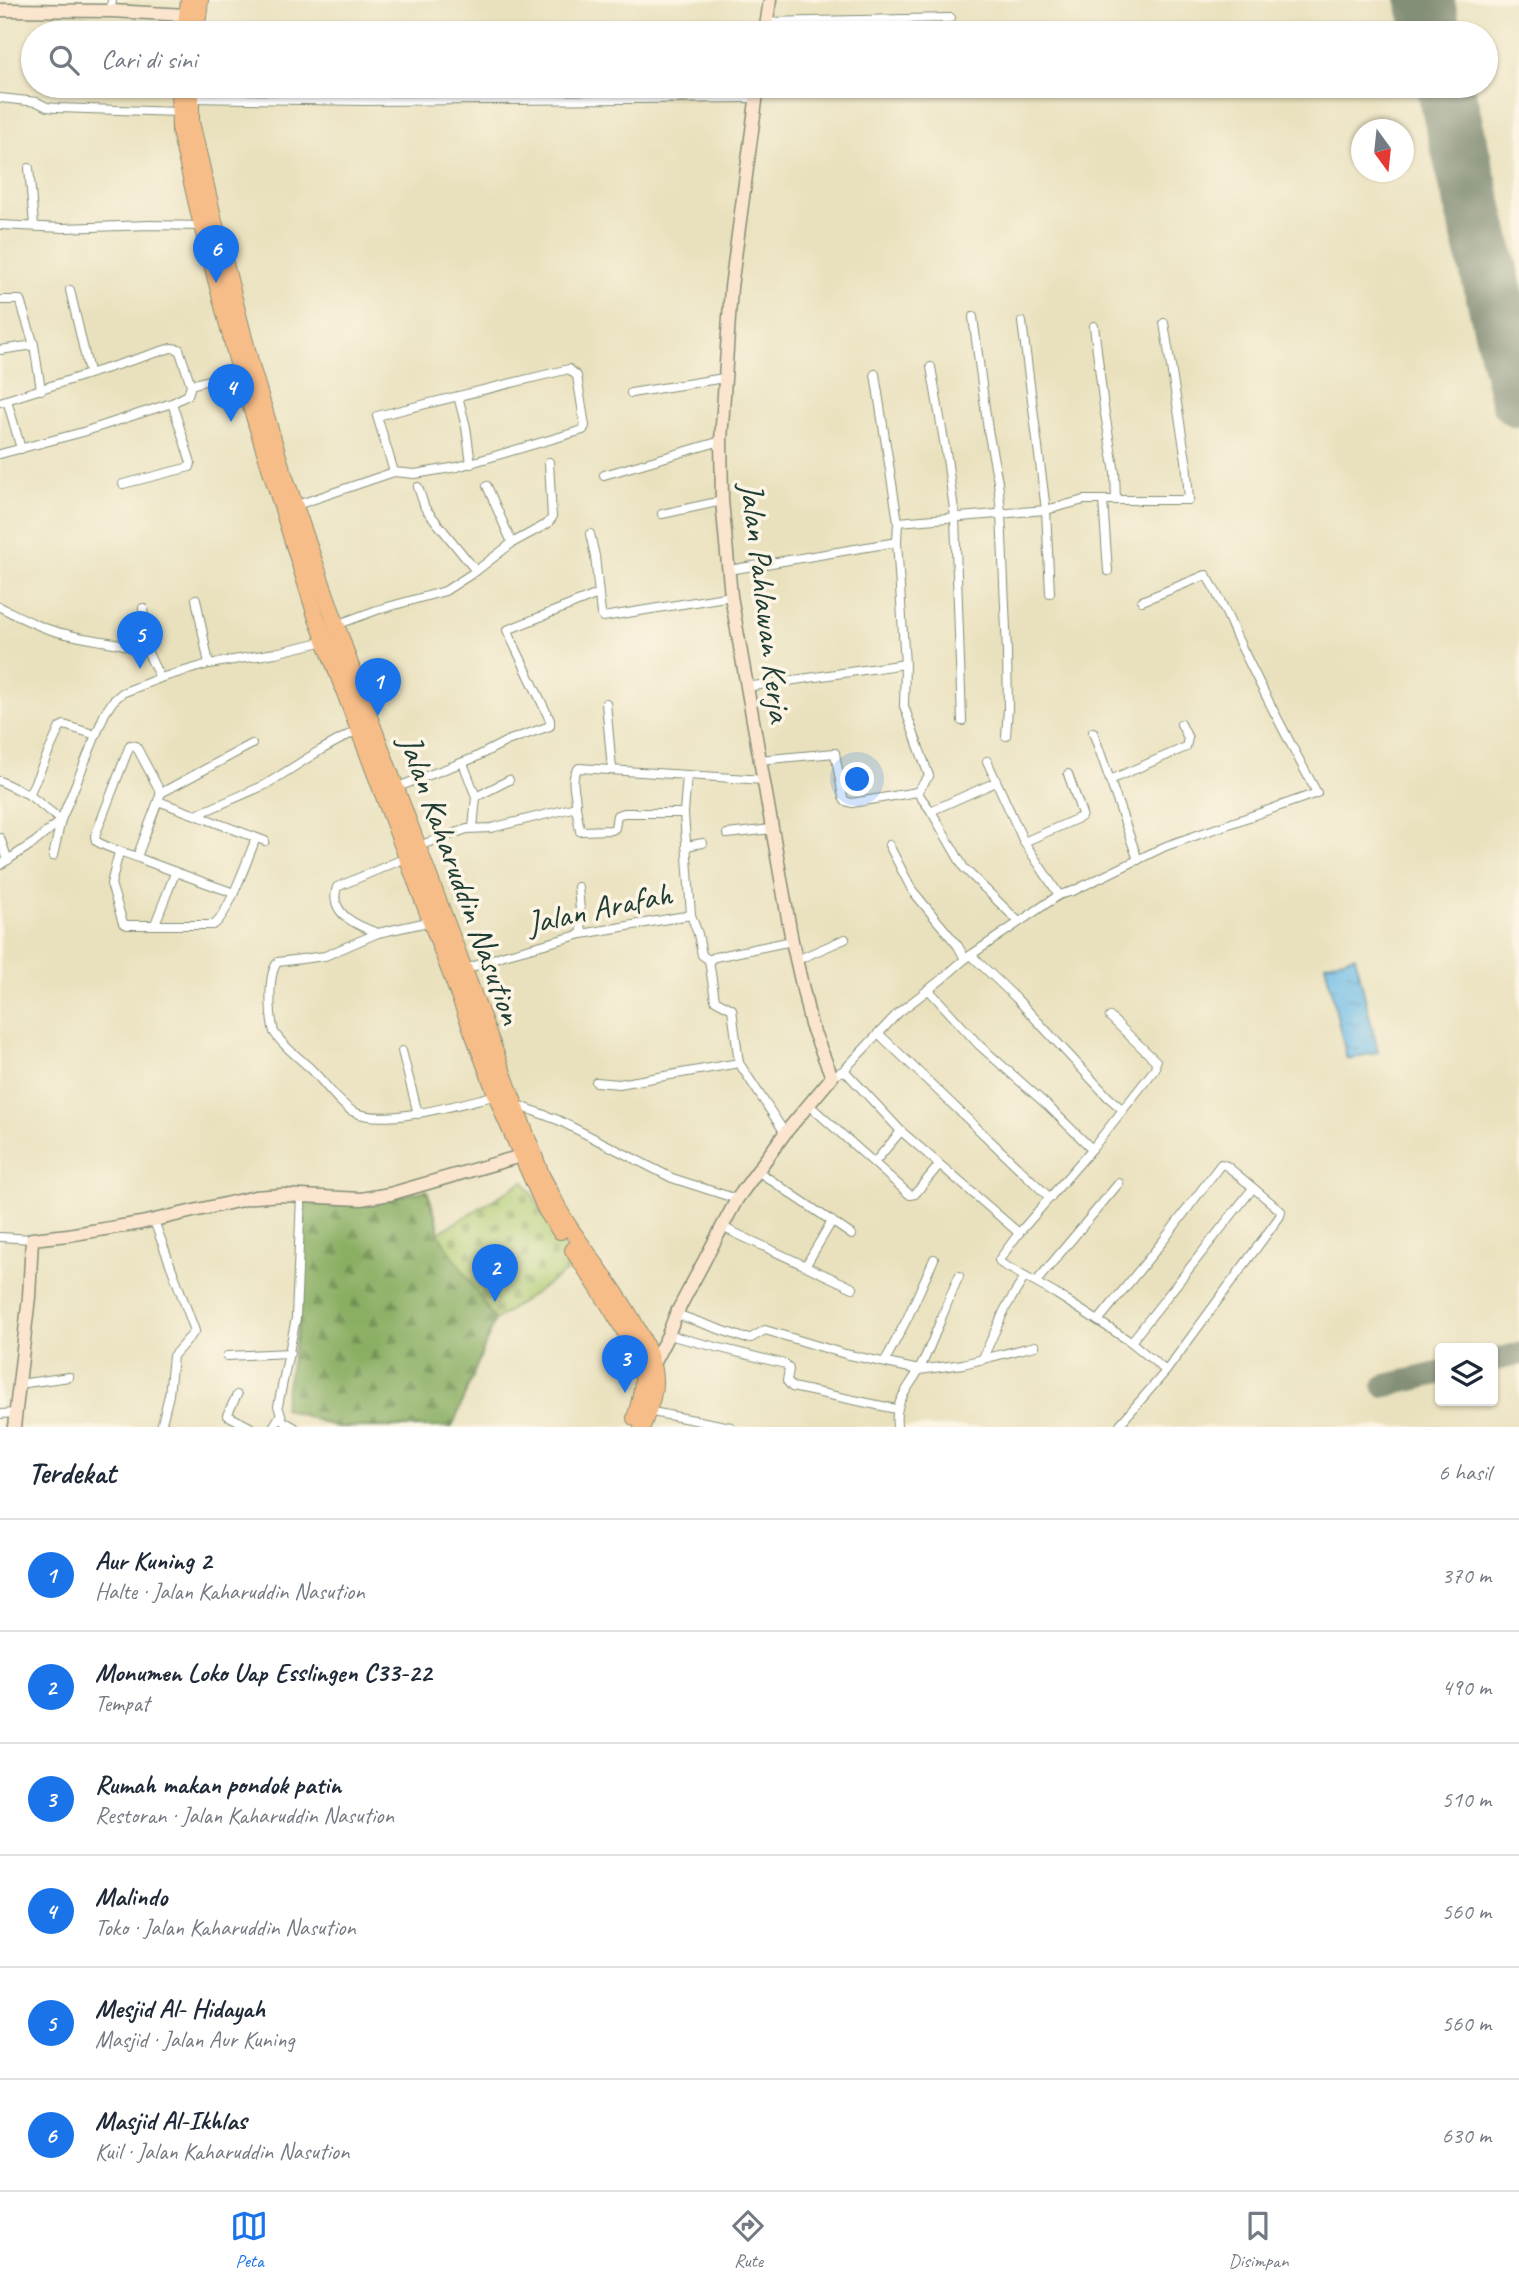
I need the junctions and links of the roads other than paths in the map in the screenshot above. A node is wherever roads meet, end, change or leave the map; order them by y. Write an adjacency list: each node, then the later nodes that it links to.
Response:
1 (200, 0): 8 (highway)
2 (769, 0): 9 (street)
3 (30, 5): 4 (street); 6 (street)
4 (112, 5): 5 (street)
5 (188, 8)
6 (0, 10)
7 (951, 18): 10 (street)
8 (197, 21)
9 (766, 21)
10 (895, 21)
11 (0, 98): 12 (street)
12 (155, 98)
13 (185, 98): 21 (highway, Jalan Kaharuddin Nasution)
14 (186, 98): 41 (highway, Jalan Kaharuddin Nasution)
15 (274, 98): 16 (street)
16 (494, 98)
17 (756, 98): 34 (street, Jalan Pahlawan Kerja)
18 (29, 168): 20 (street)
19 (0, 225): 20 (street)
20 (34, 225): 21 (street)
21 (202, 226): 31 (highway, Jalan Kaharuddin Nasution)
22 (70, 290): 32 (street)
23 (0, 300): 28 (street)
24 (973, 317): 57 (street)
25 (1022, 322): 56 (street)
26 (1164, 323): 54 (street)
27 (1094, 326): 54 (street)
28 (34, 345): 29 (street); 36 (street)
29 (0, 350)
30 (931, 367): 59 (street)
31 (240, 371): 35 (street); 41 (highway, Jalan Kaharuddin Nasution)
32 (89, 372): 35 (street); 36 (street)
33 (875, 374): 60 (street)
34 (724, 378): 37 (street); 42 (street, Jalan Pahlawan Kerja)
35 (191, 385): 40 (street)
36 (41, 390): 39 (street)
37 (631, 393)
38 (458, 396): 46 (street); 46 (street); 47 (street)
39 (3, 401): 43 (street)
40 (172, 402): 43 (street); 49 (street)
41 (267, 440): 55 (highway, Jalan Kaharuddin Nasution); 75 (highway, Jalan Kaharuddin Nasution)
42 (721, 441): 48 (street); 52 (street, Jalan Pahlawan Kerja)
43 (21, 449): 44 (street)
44 (0, 454)
45 (549, 462): 62 (street)
46 (471, 464): 47 (street)
47 (394, 472): 55 (street)
48 (604, 475)
49 (123, 484)
50 (487, 486): 62 (street)
51 (418, 487): 65 (street)
52 (722, 500): 58 (street); 64 (street, Jalan Pahlawan Kerja)
53 (1102, 500): 54 (street); 56 (street); 66 (street)
54 (1116, 500)
55 (294, 506): 74 (highway, Jalan Kaharuddin Nasution)
56 (1046, 510): 57 (street); 67 (street)
57 (1001, 513): 59 (street); 87 (street)
58 (662, 514)
59 (955, 517): 60 (street); 82 (street)
60 (898, 522): 63 (street)
61 (590, 534): 68 (street)
62 (512, 542): 65 (street)
63 (897, 542): 64 (street); 78 (street)
64 (729, 570): 69 (street, Jalan Pahlawan Kerja)
65 (476, 571): 74 (street)
66 (1108, 571)
67 (1050, 593)
68 (598, 594): 69 (street); 91 (street)
69 (731, 596): 80 (street, Jalan Pahlawan Kerja)
70 (196, 599): 77 (street)
71 (1142, 601): 122 (street)
72 (0, 607): 76 (street)
73 (142, 608): 76 (street)
74 (336, 625): 100 (highway, Jalan Kaharuddin Nasution)
75 (326, 641): 77 (street); 84 (highway, Jalan Kaharuddin Nasution)
76 (147, 651): 79 (street)
77 (209, 664): 79 (street)
78 (905, 664): 80 (street); 101 (street)
79 (160, 678): 86 (street)
80 (746, 687): 89 (street, Jalan Pahlawan Kerja)
81 (606, 703): 92 (street)
82 (962, 721)
83 (1181, 724): 97 (street)
84 (359, 729): 108 (street); 118 (highway, Jalan Kaharuddin Nasution)
85 (1093, 732): 97 (street)
86 (96, 735): 102 (street); 109 (street)
87 (1006, 736)
88 (252, 744): 103 (street)
89 (759, 760): 96 (street, Jalan Pahlawan Kerja); 101 (street)
90 (987, 761): 99 (street)
91 (463, 763): 100 (street); 104 (street)
92 (612, 769): 94 (street); 105 (street)
93 (1068, 774): 114 (street)
94 (687, 775): 96 (street); 107 (street, Jalan Arafah)
95 (509, 780): 104 (street)
96 (764, 780): 111 (street, Jalan Pahlawan Kerja)
97 (1110, 780): 122 (street)
98 (0, 781): 102 (street)
99 (996, 782): 106 (street); 114 (street)
100 (395, 788): 118 (highway, Jalan Kaharuddin Nasution)
101 (917, 792): 106 (street)
102 (29, 795): 109 (street)
103 (160, 797): 108 (street); 119 (street); 121 (street)
104 (476, 797): 110 (street)
105 (576, 807): 107 (street); 110 (street)
106 (931, 811): 130 (street)
107 (684, 813): 117 (street, Jalan Arafah)
108 (195, 815): 126 (street)
109 (61, 820): 120 (street); 123 (street)
110 (473, 828): 118 (street)
111 (772, 829): 112 (street); 135 (street, Jalan Pahlawan Kerja)
112 (727, 834)
113 (0, 838): 123 (street)
114 (1024, 842): 127 (street)
115 (703, 843): 117 (street)
116 (889, 845): 136 (street)
117 (686, 846): 128 (street, Jalan Arafah)
118 (413, 851): 129 (highway, Jalan Kaharuddin Nasution); 132 (street); 139 (highway, Jalan Kaharuddin Nasution)
119 (119, 852): 121 (street); 131 (street)
120 (53, 856)
121 (137, 857): 124 (street)
122 (1138, 860): 127 (street)
123 (4, 862)
124 (176, 873): 126 (street); 131 (street)
125 (578, 887): 133 (street)
126 (234, 893): 131 (street)
127 (1059, 895): 130 (street)
128 (691, 915): 133 (street, Jalan Arafah); 137 (street)
129 (432, 921): 132 (street); 144 (highway, Jalan Kaharuddin Nasution)
130 (1019, 922): 136 (street)
131 (155, 924)
132 (378, 933): 153 (street)
133 (582, 934): 139 (street, Jalan Arafah)
134 (845, 939): 138 (street)
135 (792, 941): 137 (street); 138 (street, Jalan Pahlawan Kerja)
136 (968, 957): 140 (street); 152 (street)
137 (709, 960): 145 (street)
138 (797, 960): 147 (street, Jalan Pahlawan Kerja)
139 (464, 970): 144 (highway, Jalan Kaharuddin Nasution)
140 (928, 989): 142 (street); 156 (street)
141 (1110, 1017): 152 (street)
142 (878, 1033): 146 (street); 164 (street)
143 (402, 1051): 153 (street)
144 (488, 1054): 149 (highway, Jalan Kaharuddin Nasution); 150 (highway, Jalan Kaharuddin Nasution)
145 (739, 1063): 148 (street); 155 (street)
146 (844, 1070): 147 (street); 154 (street)
147 (832, 1077): 151 (street)
148 (596, 1082)
149 (497, 1095): 153 (street); 157 (highway, Jalan Kaharuddin Nasution)
150 (514, 1104): 165 (street); 188 (highway, Jalan Kaharuddin Nasution)
151 (808, 1105): 155 (street); 158 (street)
152 (1123, 1110): 156 (street)
153 (418, 1114)
154 (901, 1131): 158 (street); 159 (street)
155 (785, 1133): 160 (street)
156 (1092, 1149): 164 (street)
157 (521, 1156): 163 (street); 188 (highway, Jalan Kaharuddin Nasution)
158 (874, 1163): 159 (street)
159 (939, 1165): 169 (street)
160 (759, 1172): 165 (street); 167 (street)
161 (1119, 1183): 177 (street)
162 (1253, 1188): 180 (street); 182 (street); 190 (street)
163 (301, 1196): 166 (street); 184 (street)
164 (1050, 1198): 169 (street)
165 (737, 1199): 168 (street)
166 (154, 1220): 172 (street); 201 (street)
167 (832, 1221): 170 (street); 174 (street)
168 (722, 1227): 174 (street); 179 (street)
169 (1019, 1233): 176 (street)
170 (852, 1235)
171 (0, 1237): 172 (street)
172 (32, 1239): 192 (street)
173 (934, 1259): 187 (street)
174 (806, 1265): 178 (street)
175 (959, 1276): 189 (street)
176 (1024, 1278): 177 (street); 186 (street)
177 (1036, 1282): 180 (street)
178 (853, 1288)
179 (676, 1314): 181 (street); 187 (street)
180 (1098, 1321): 182 (street)
181 (668, 1335): 188 (street); 194 (street)
182 (1131, 1342): 190 (street)
183 (1035, 1346): 186 (street)
184 (290, 1353): 185 (street); 197 (street)
185 (227, 1356)
186 (982, 1360): 189 (street)
187 (886, 1361): 189 (street)
188 (647, 1368): 198 (highway, Jalan Kaharuddin Nasution); 205 (highway, Jalan Kaharuddin Nasution)
189 (919, 1370): 194 (street)
190 (1166, 1370): 199 (street)
191 (69, 1377): 192 (street)
192 (19, 1384): 195 (street)
193 (236, 1395): 202 (street)
194 (896, 1409): 207 (street)
195 (16, 1413): 196 (street); 200 (street)
196 (0, 1414)
197 (280, 1416): 203 (street); 204 (street)
198 (645, 1419): 206 (street)
199 (1120, 1424)
200 (14, 1427)
201 (162, 1427)
202 (250, 1427)
203 (273, 1427)
204 (294, 1427)
205 (632, 1427)
206 (731, 1427)
207 (897, 1427)

